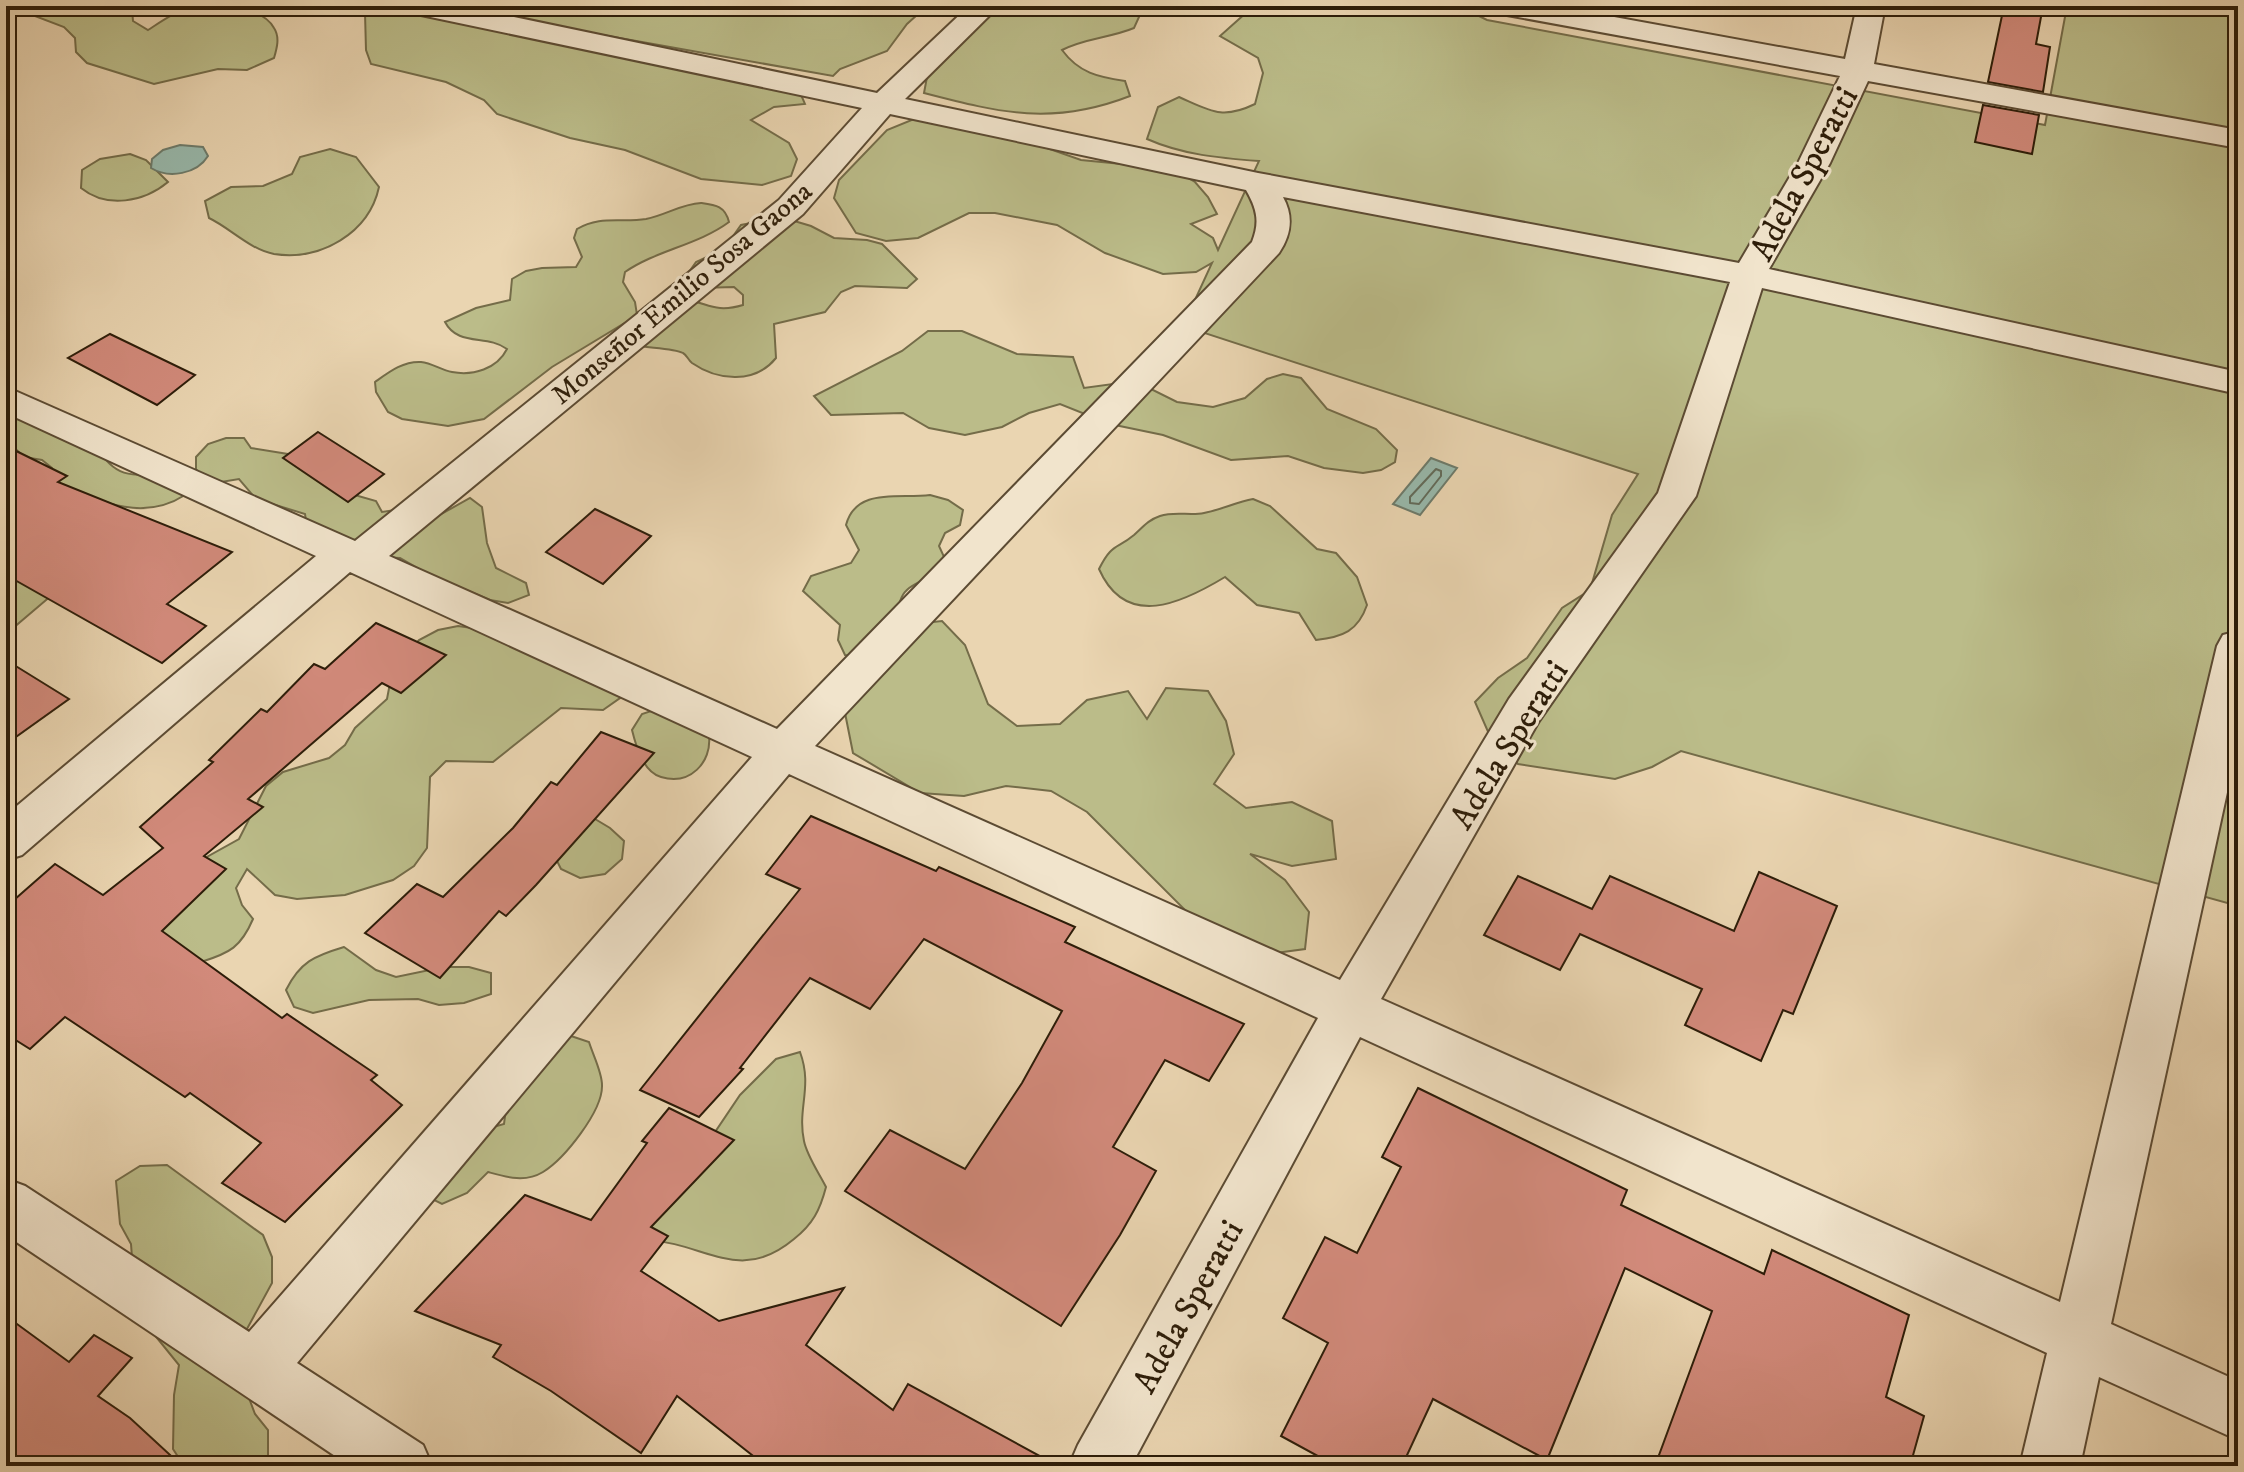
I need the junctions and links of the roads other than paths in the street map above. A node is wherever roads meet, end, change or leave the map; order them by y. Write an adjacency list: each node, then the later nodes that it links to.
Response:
1 (421, 6): 6 (street)
2 (985, 6): 6 (street, Monseñor Emilio Sosa Gaona)
3 (1507, 6): 5 (street)
4 (1871, 6): 5 (street, Adela Speratti)
5 (1858, 69): 7 (street); 9 (street, Adela Speratti)
6 (884, 103): 8 (street); 12 (street, Monseñor Emilio Sosa Gaona)
7 (2238, 139)
8 (1258, 183): 9 (street); 14 (street)
9 (1749, 275): 10 (street); 16 (street, Adela Speratti)
10 (2238, 383)
11 (6, 399): 12 (street)
12 (353, 556): 14 (street); 15 (street, Monseñor Emilio Sosa Gaona)
13 (2238, 646): 18 (street)
14 (783, 751): 16 (street); 19 (street)
15 (6, 842)
16 (1350, 1008): 18 (street); 22 (street, Adela Speratti)
17 (6, 1204): 19 (street)
18 (2078, 1338): 20 (street); 23 (street)
19 (255, 1369): 21 (street)
20 (2238, 1411)
21 (402, 1466)
22 (1099, 1466)
23 (2050, 1466)

